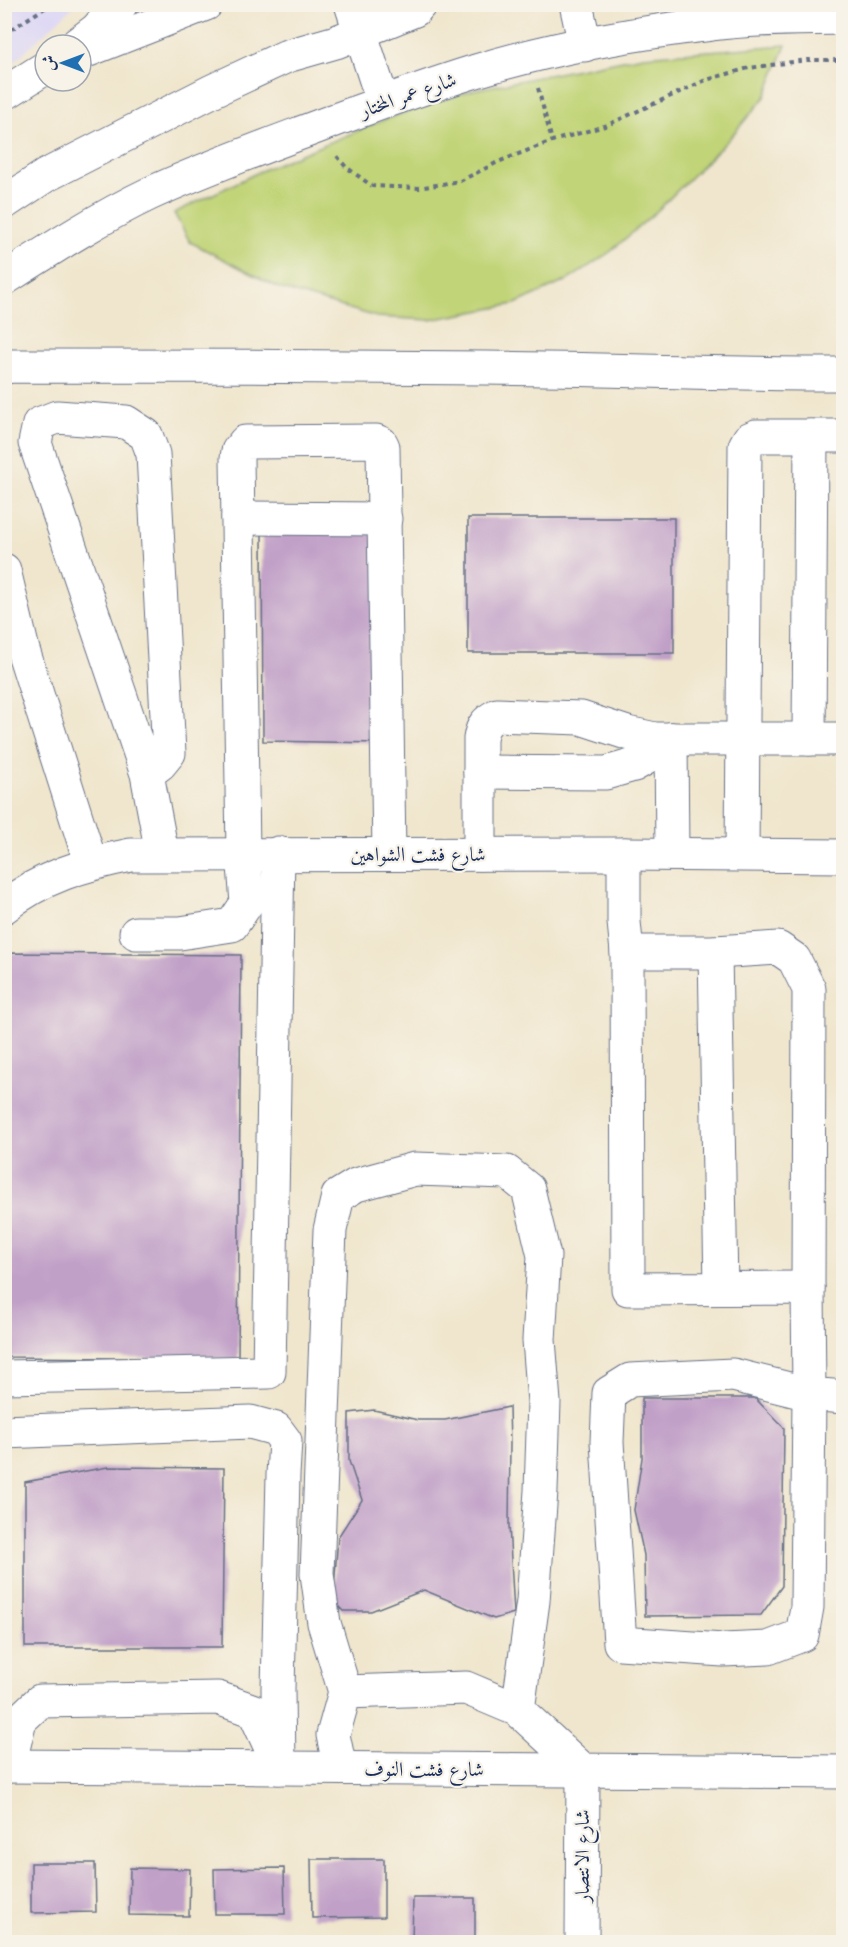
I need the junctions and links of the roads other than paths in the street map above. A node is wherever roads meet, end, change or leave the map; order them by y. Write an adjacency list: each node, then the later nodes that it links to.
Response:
1 (121, 4): 7 (street)
2 (206, 4): 9 (street)
3 (420, 4): 5 (street)
4 (576, 4): 8 (street)
5 (355, 18): 12 (street); 13 (street)
6 (843, 18): 8 (street, شارع عمر المختار)
7 (92, 33)
8 (585, 45): 12 (street, شارع عمر المختار)
9 (93, 48)
10 (33, 76): 11 (street)
11 (4, 94)
12 (383, 102): 14 (street, شارع عمر المختار)
13 (4, 203)
14 (4, 279)
15 (4, 368): 16 (street)
16 (843, 374)
17 (811, 436): 18 (street); 23 (street); 24 (street)
18 (843, 436)
19 (238, 518): 20 (street); 20 (street); 29 (street)
20 (385, 519): 31 (street)
21 (4, 570): 37 (street)
22 (670, 739): 23 (street); 26 (street); 26 (street); 34 (street)
23 (742, 739): 24 (street); 35 (street)
24 (810, 739): 25 (street)
25 (843, 739)
26 (480, 772): 32 (street)
27 (147, 774): 27 (street); 28 (street)
28 (162, 853): 29 (street, شارع فشت الشواهين); 37 (street, شارع فشت الشواهين)
29 (243, 853): 30 (street, شارع فشت الشواهين); 39 (street)
30 (278, 853): 31 (street, شارع فشت الشواهين); 44 (street)
31 (389, 854): 32 (street, شارع فشت الشواهين)
32 (480, 854): 33 (street, شارع فشت الشواهين)
33 (624, 854): 34 (street, شارع فشت الشواهين); 40 (street)
34 (672, 854): 35 (street, شارع فشت الشواهين)
35 (742, 854): 36 (street, شارع فشت الشواهين)
36 (843, 856)
37 (91, 864): 38 (street, شارع فشت الشواهين)
38 (4, 907)
39 (136, 933)
40 (627, 952): 41 (street); 42 (street)
41 (715, 952): 42 (street); 43 (street)
42 (721, 1288): 43 (street)
43 (808, 1288): 45 (street)
44 (4, 1377)
45 (809, 1394): 45 (street); 46 (street)
46 (843, 1397)
47 (4, 1432): 51 (street)
48 (345, 1692): 49 (street); 49 (street); 52 (street)
49 (518, 1710): 53 (street)
50 (7, 1766): 51 (street, شارع فشت النوف); 51 (street)
51 (279, 1768): 52 (street, شارع فشت النوف)
52 (340, 1768): 53 (street, شارع فشت النوف)
53 (583, 1770): 54 (street, شارع فشت النوف); 55 (street, شارع الانتصار)
54 (843, 1772)
55 (582, 1942)

